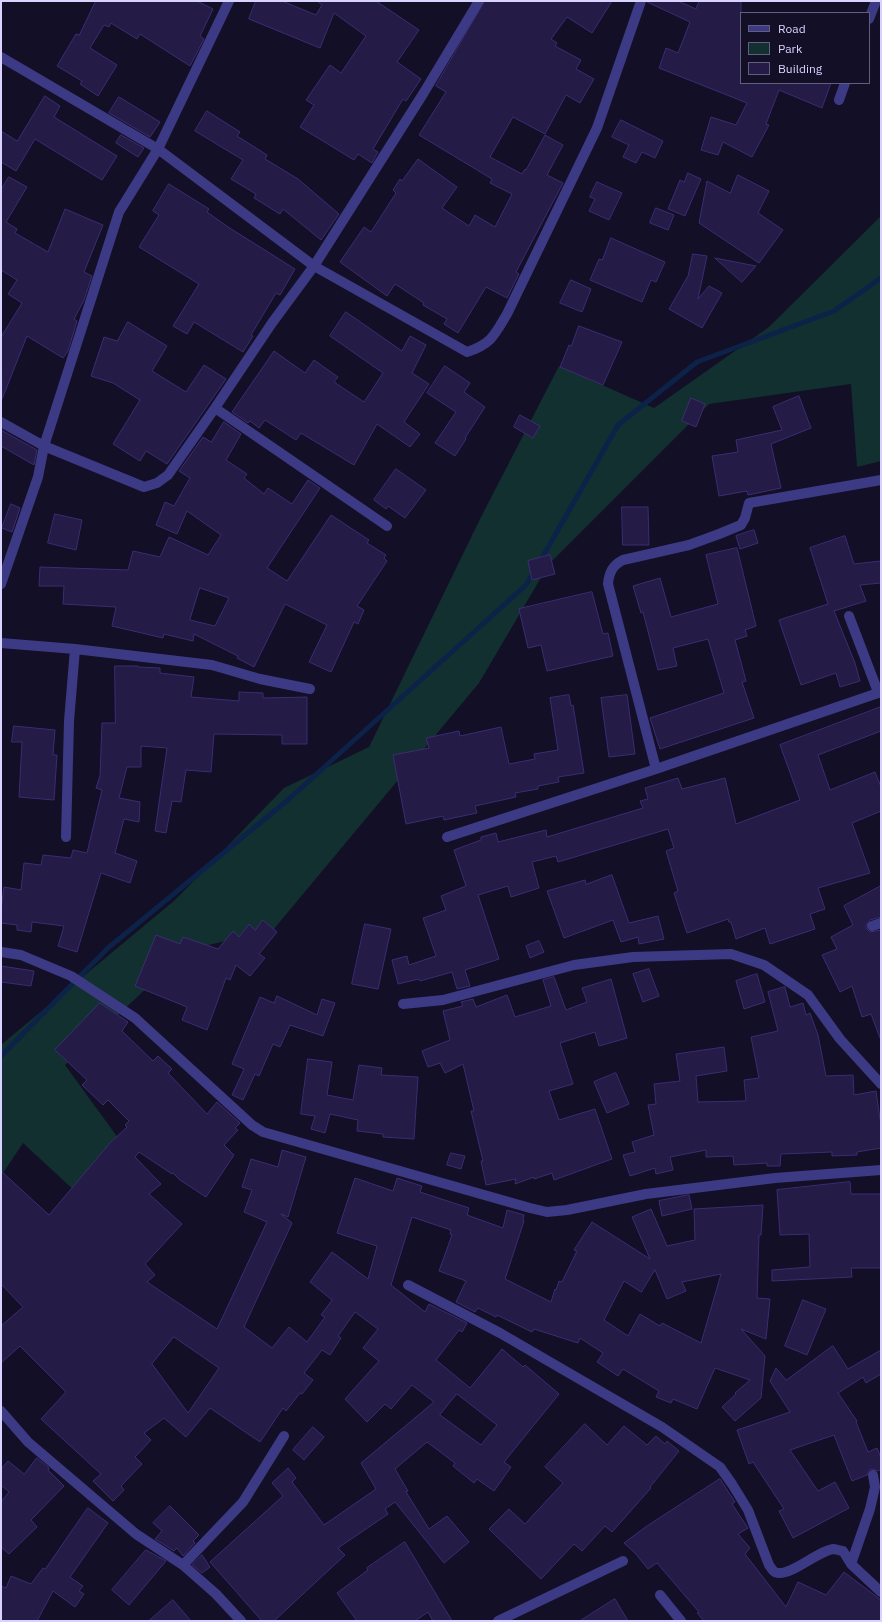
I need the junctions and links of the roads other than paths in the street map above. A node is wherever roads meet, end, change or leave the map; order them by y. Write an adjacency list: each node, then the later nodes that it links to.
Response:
1 (229, 1): 9 (street)
2 (479, 1): 10 (street)
3 (641, 1): 10 (street)
4 (876, 1): 5 (street)
5 (870, 16)
6 (1, 57): 9 (street)
7 (845, 84): 8 (street)
8 (839, 100)
9 (158, 149): 10 (street); 13 (street)
10 (314, 266): 11 (street)
11 (215, 408): 13 (street); 15 (street)
12 (1, 422): 13 (street)
13 (44, 446): 16 (street)
14 (881, 480): 22 (street)
15 (387, 526)
16 (1, 584)
17 (849, 616): 21 (street)
18 (1, 643): 19 (street)
19 (75, 649): 20 (street); 23 (street)
20 (310, 689)
21 (880, 692): 22 (street)
22 (656, 769): 24 (street)
23 (66, 837)
24 (447, 837)
25 (1, 952): 28 (street)
26 (403, 1004): 27 (street)
27 (881, 1084)
28 (881, 1170)
29 (408, 1285): 34 (street)
30 (1, 1411): 35 (street)
31 (284, 1436): 35 (street)
32 (873, 1475): 34 (street)
33 (623, 1561): 39 (street)
34 (851, 1564): 36 (street)
35 (183, 1565): 38 (street)
36 (881, 1592)
37 (660, 1595): 40 (street)
38 (241, 1621)
39 (498, 1621)
40 (681, 1621)

